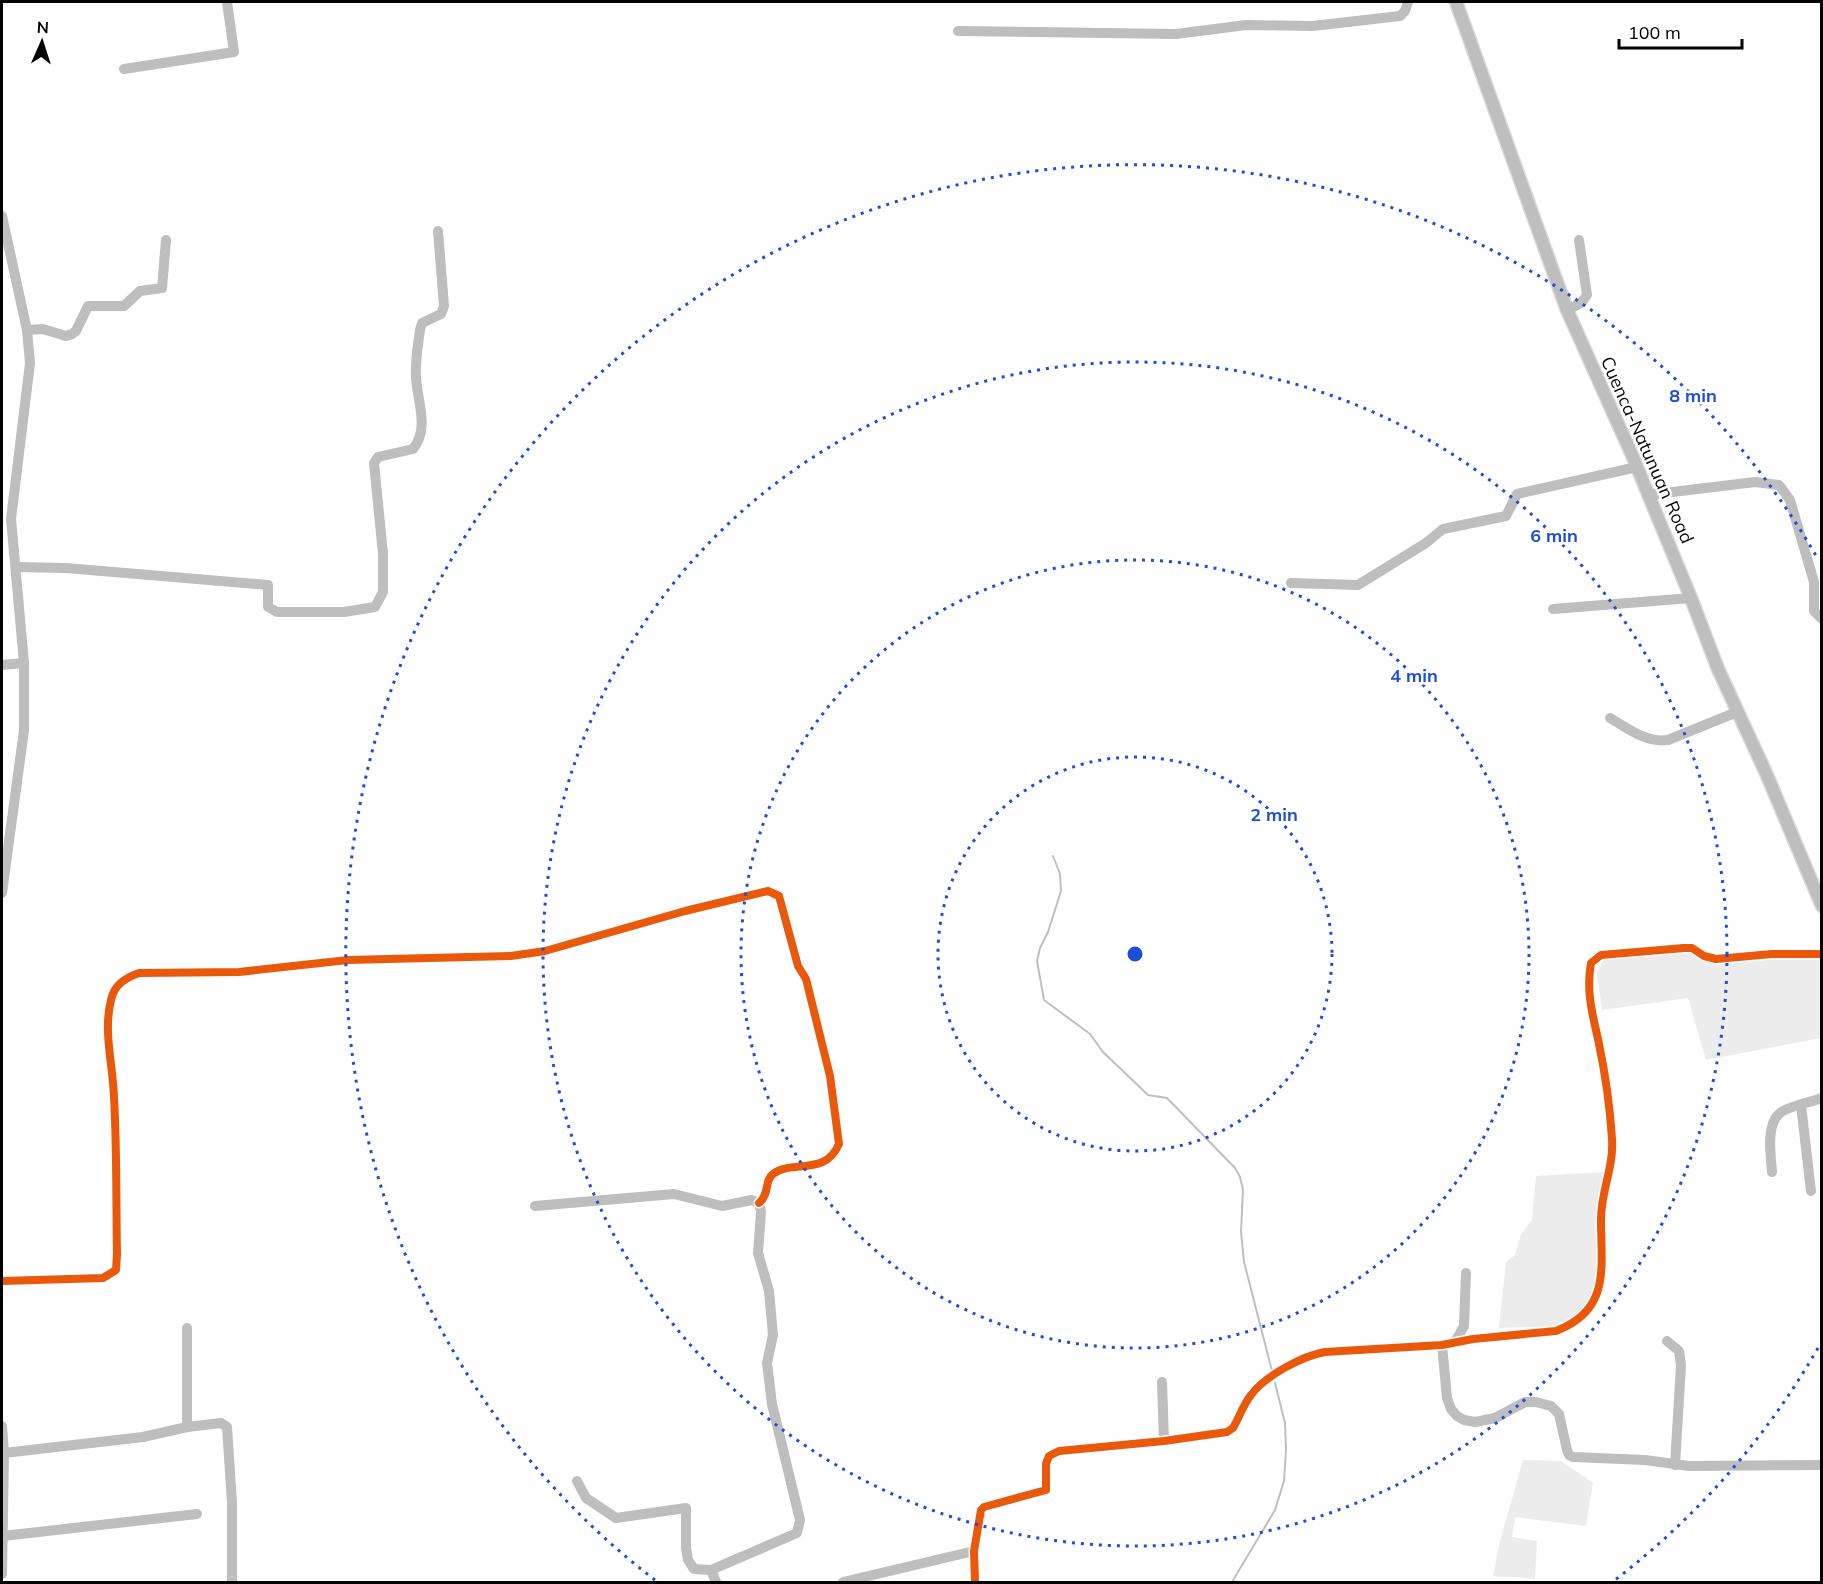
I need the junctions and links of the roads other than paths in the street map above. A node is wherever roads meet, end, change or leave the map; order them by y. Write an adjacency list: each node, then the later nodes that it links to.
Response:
1 (227, 2): 5 (street)
2 (1408, 2): 4 (street)
3 (1456, 2): 10 (main road, Cuenca-Natunuan Road)
4 (958, 31)
5 (124, 69)
6 (2, 216): 11 (street)
7 (438, 231): 14 (street)
8 (166, 240): 11 (street)
9 (1579, 240): 10 (street)
10 (1567, 310): 12 (main road, Cuenca-Natunuan Road)
11 (27, 330): 14 (street)
12 (1637, 467): 13 (main road, Cuenca-Natunuan Road); 15 (street)
13 (1648, 495): 16 (main road, Cuenca-Natunuan Road); 18 (street)
14 (16, 567): 19 (street)
15 (1291, 583)
16 (1691, 598): 17 (street); 21 (main road, Cuenca-Natunuan Road)
17 (1553, 609)
18 (1821, 619)
19 (24, 663): 20 (street); 23 (street)
20 (2, 665)
21 (1737, 712): 22 (street); 24 (main road, Cuenca-Natunuan Road)
22 (1610, 718)
23 (2, 893)
24 (1821, 906)
25 (1821, 954): 36 (street)
26 (1821, 1098): 27 (street)
27 (1802, 1105): 28 (street); 29 (street)
28 (1772, 1172)
29 (1811, 1191)
30 (759, 1203): 31 (street); 33 (street); 49 (street)
31 (535, 1206)
32 (1466, 1273): 36 (street)
33 (2, 1281)
34 (187, 1328): 40 (street)
35 (1667, 1341): 43 (street)
36 (1455, 1342): 37 (street)
37 (1442, 1345): 41 (street); 43 (street)
38 (1162, 1382): 41 (street)
39 (2, 1426): 42 (street)
40 (187, 1427): 42 (street); 51 (street)
41 (1164, 1441): 48 (street)
42 (4, 1453): 47 (street)
43 (1675, 1465): 44 (street)
44 (1821, 1465)
45 (577, 1481): 49 (street)
46 (196, 1514): 47 (street)
47 (3, 1536): 50 (street)
48 (974, 1551): 53 (street); 54 (street)
49 (711, 1570): 52 (street)
50 (2, 1574)
51 (232, 1582)
52 (716, 1582)
53 (843, 1582)
54 (975, 1582)

